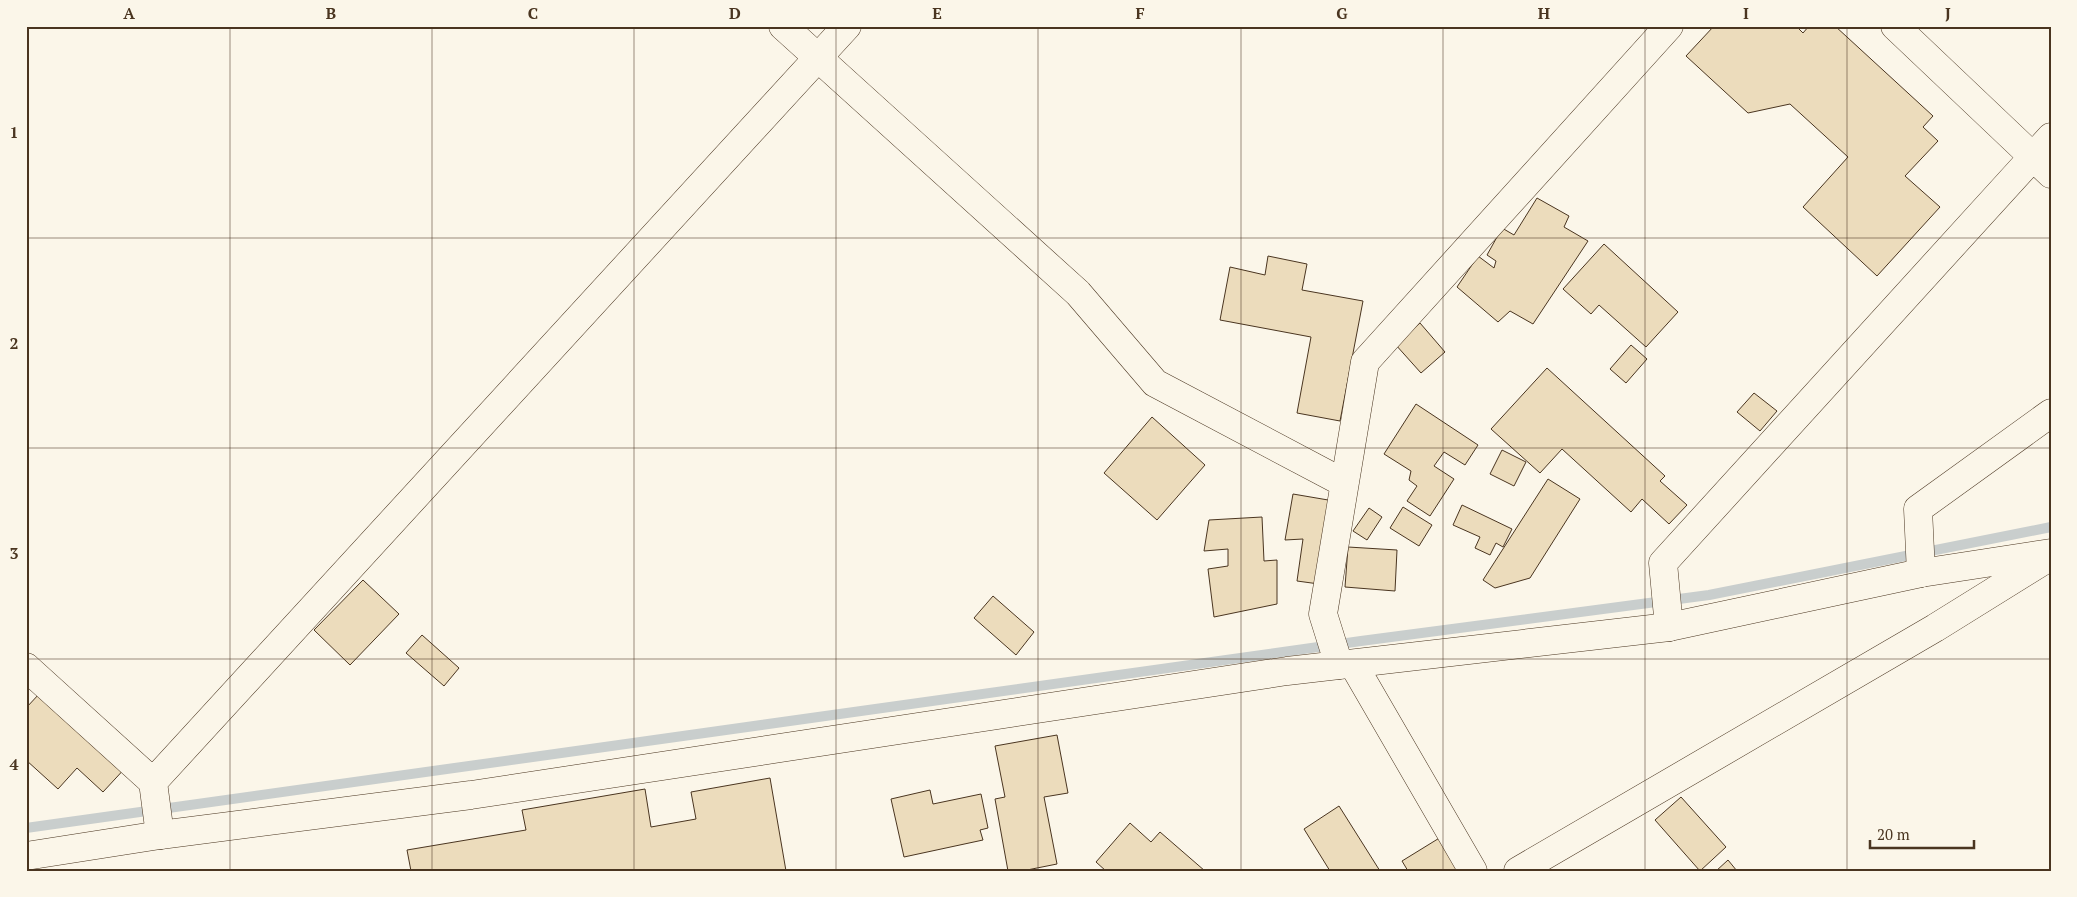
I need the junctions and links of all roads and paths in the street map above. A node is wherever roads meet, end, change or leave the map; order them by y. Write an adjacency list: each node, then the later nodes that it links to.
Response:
1 (783, 26): 5 (street)
2 (847, 26): 5 (street)
3 (1670, 26): 9 (street)
4 (1894, 26): 7 (street)
5 (818, 58): 9 (street); 15 (street)
6 (2051, 137): 7 (street)
7 (2041, 166): 12 (street)
8 (2051, 413): 11 (street)
9 (1344, 483): 13 (street)
10 (2051, 554): 11 (street); 19 (street)
11 (1921, 573): 12 (street)
12 (1669, 627): 13 (street)
13 (1346, 665): 16 (street); 18 (street)
14 (26, 667): 15 (street)
15 (153, 782): 16 (street)
16 (160, 835): 17 (street)
17 (26, 856)
18 (1473, 871)
19 (1518, 871)

